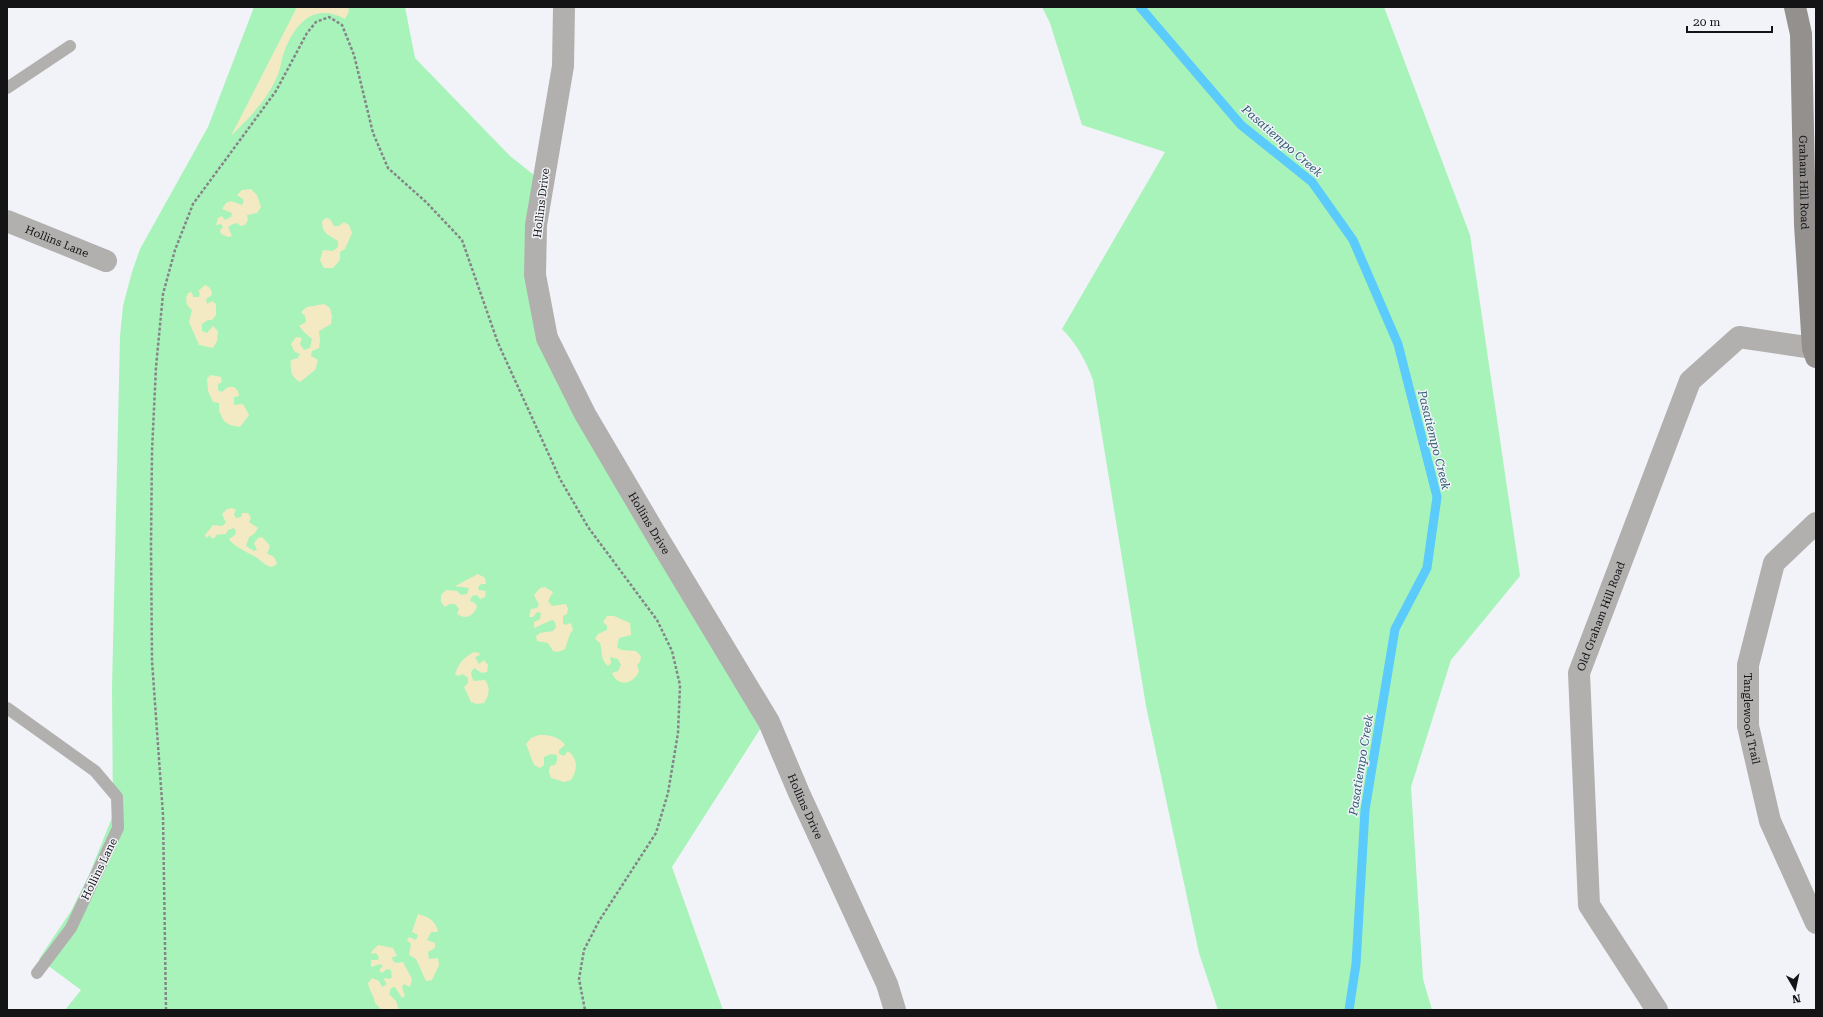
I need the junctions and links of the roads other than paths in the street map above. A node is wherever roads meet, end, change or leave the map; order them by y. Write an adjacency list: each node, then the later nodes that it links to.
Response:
1 (564, 7): 12 (street, Hollins Drive)
2 (1795, 7): 7 (main road, Graham Hill Road)
3 (70, 46): 4 (lane)
4 (7, 88)
5 (7, 221): 6 (street, Hollins Lane)
6 (106, 261)
7 (1815, 352): 13 (street, Old Graham Hill Road)
8 (1816, 522): 10 (street, Tanglewood Trail)
9 (7, 708): 11 (lane, Hollins Lane)
10 (1816, 923)
11 (37, 973)
12 (895, 1010)
13 (1657, 1010)

